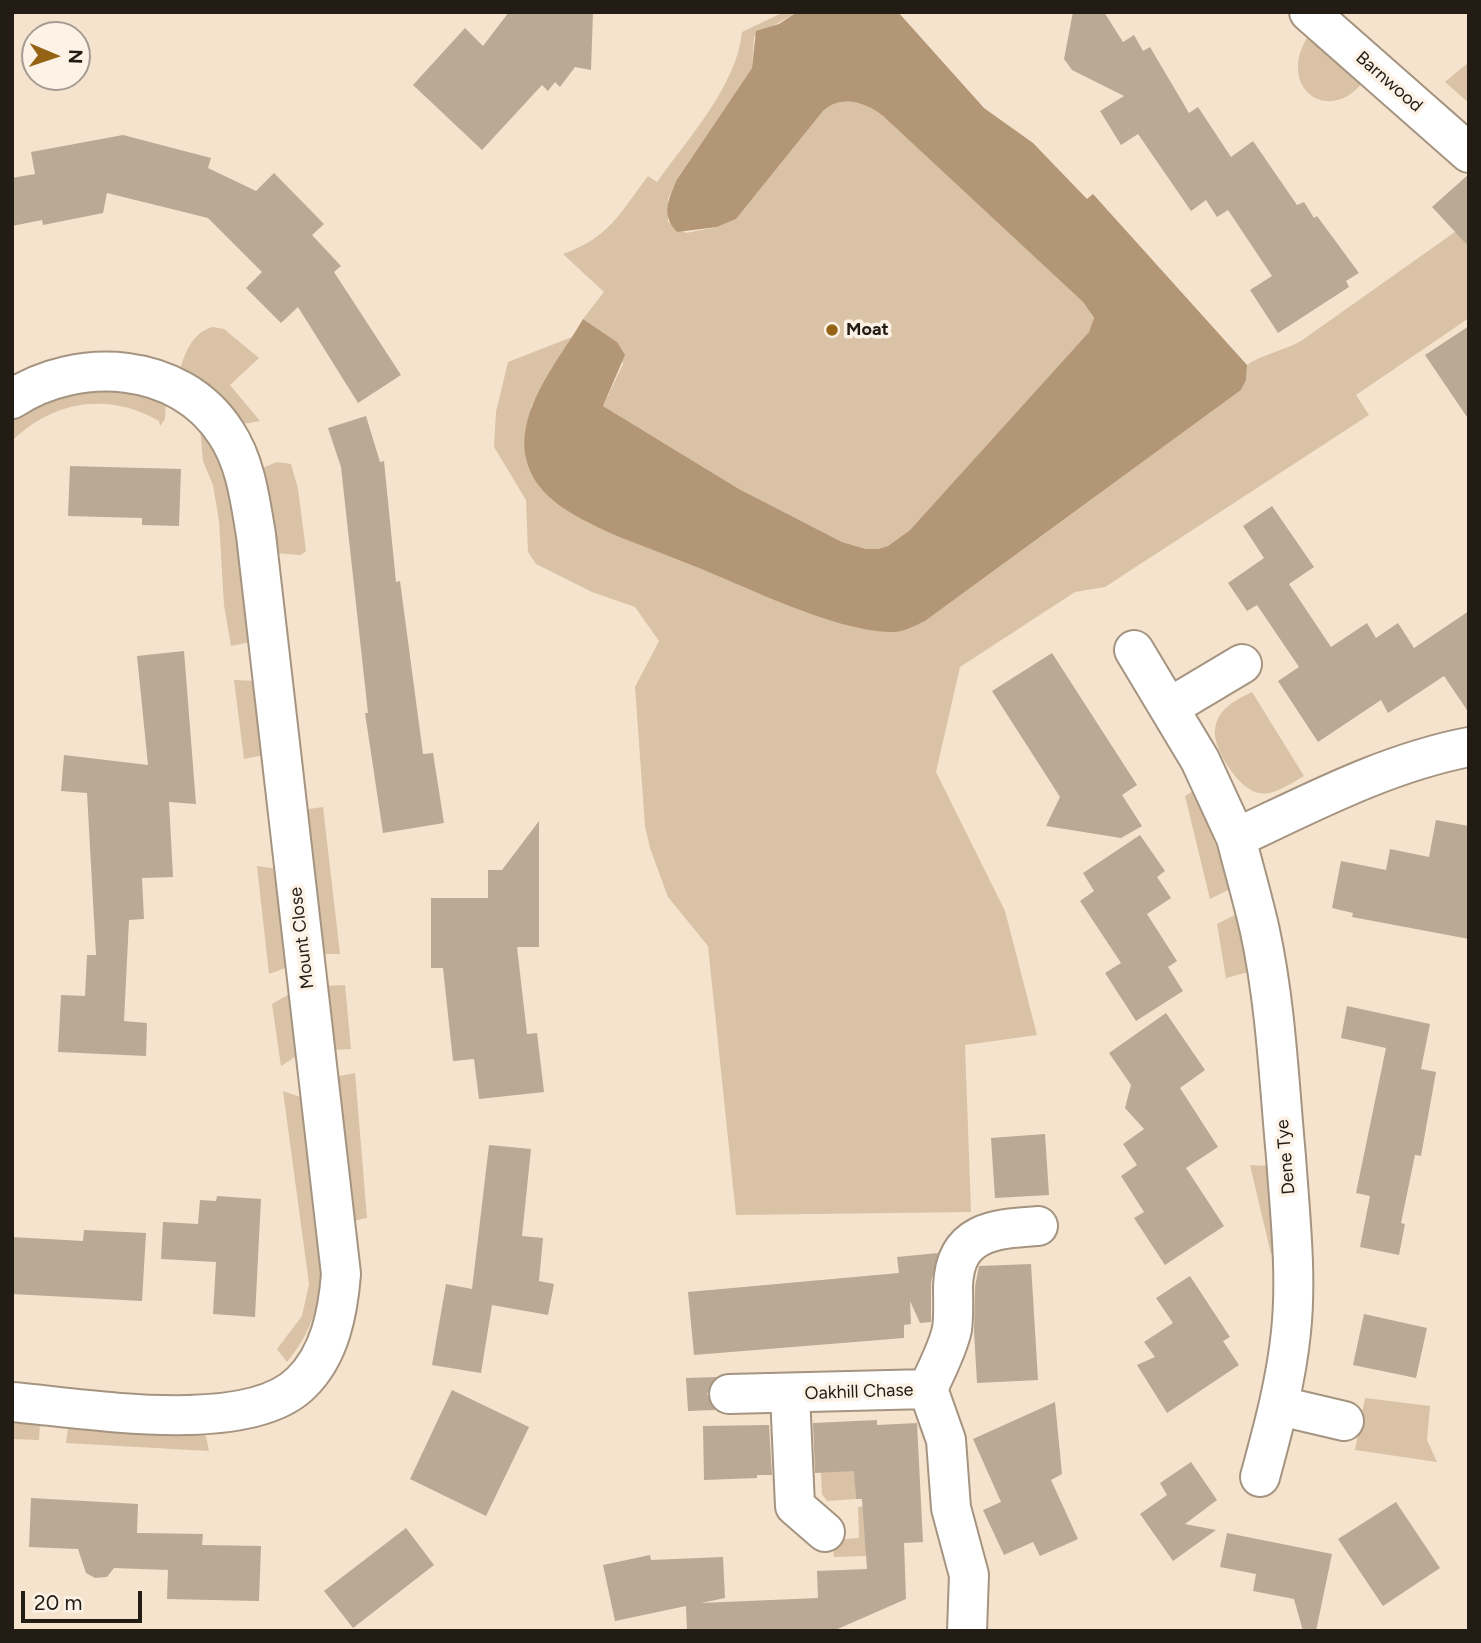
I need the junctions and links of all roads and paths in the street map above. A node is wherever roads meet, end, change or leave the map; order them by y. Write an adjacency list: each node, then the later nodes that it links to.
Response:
1 (1309, 12): 2 (street, Barnwood)
2 (1469, 153)
3 (12, 399): 13 (street, Mount Close)
4 (1134, 650): 6 (street, Dene Tye)
5 (1242, 664): 6 (street)
6 (1170, 707): 8 (street, Dene Tye)
7 (1469, 747): 8 (street)
8 (1236, 838): 14 (street, Dene Tye)
9 (1038, 1226): 10 (street, Oakhill Chase)
10 (928, 1389): 12 (street, Oakhill Chase); 18 (street, Oakhill Chase)
11 (729, 1394): 12 (street, Oakhill Chase)
12 (790, 1394): 17 (street, Oakhill Chase)
13 (12, 1402)
14 (1280, 1406): 15 (street); 16 (street, Dene Tye)
15 (1344, 1421)
16 (1261, 1477)
17 (825, 1532)
18 (967, 1631)

